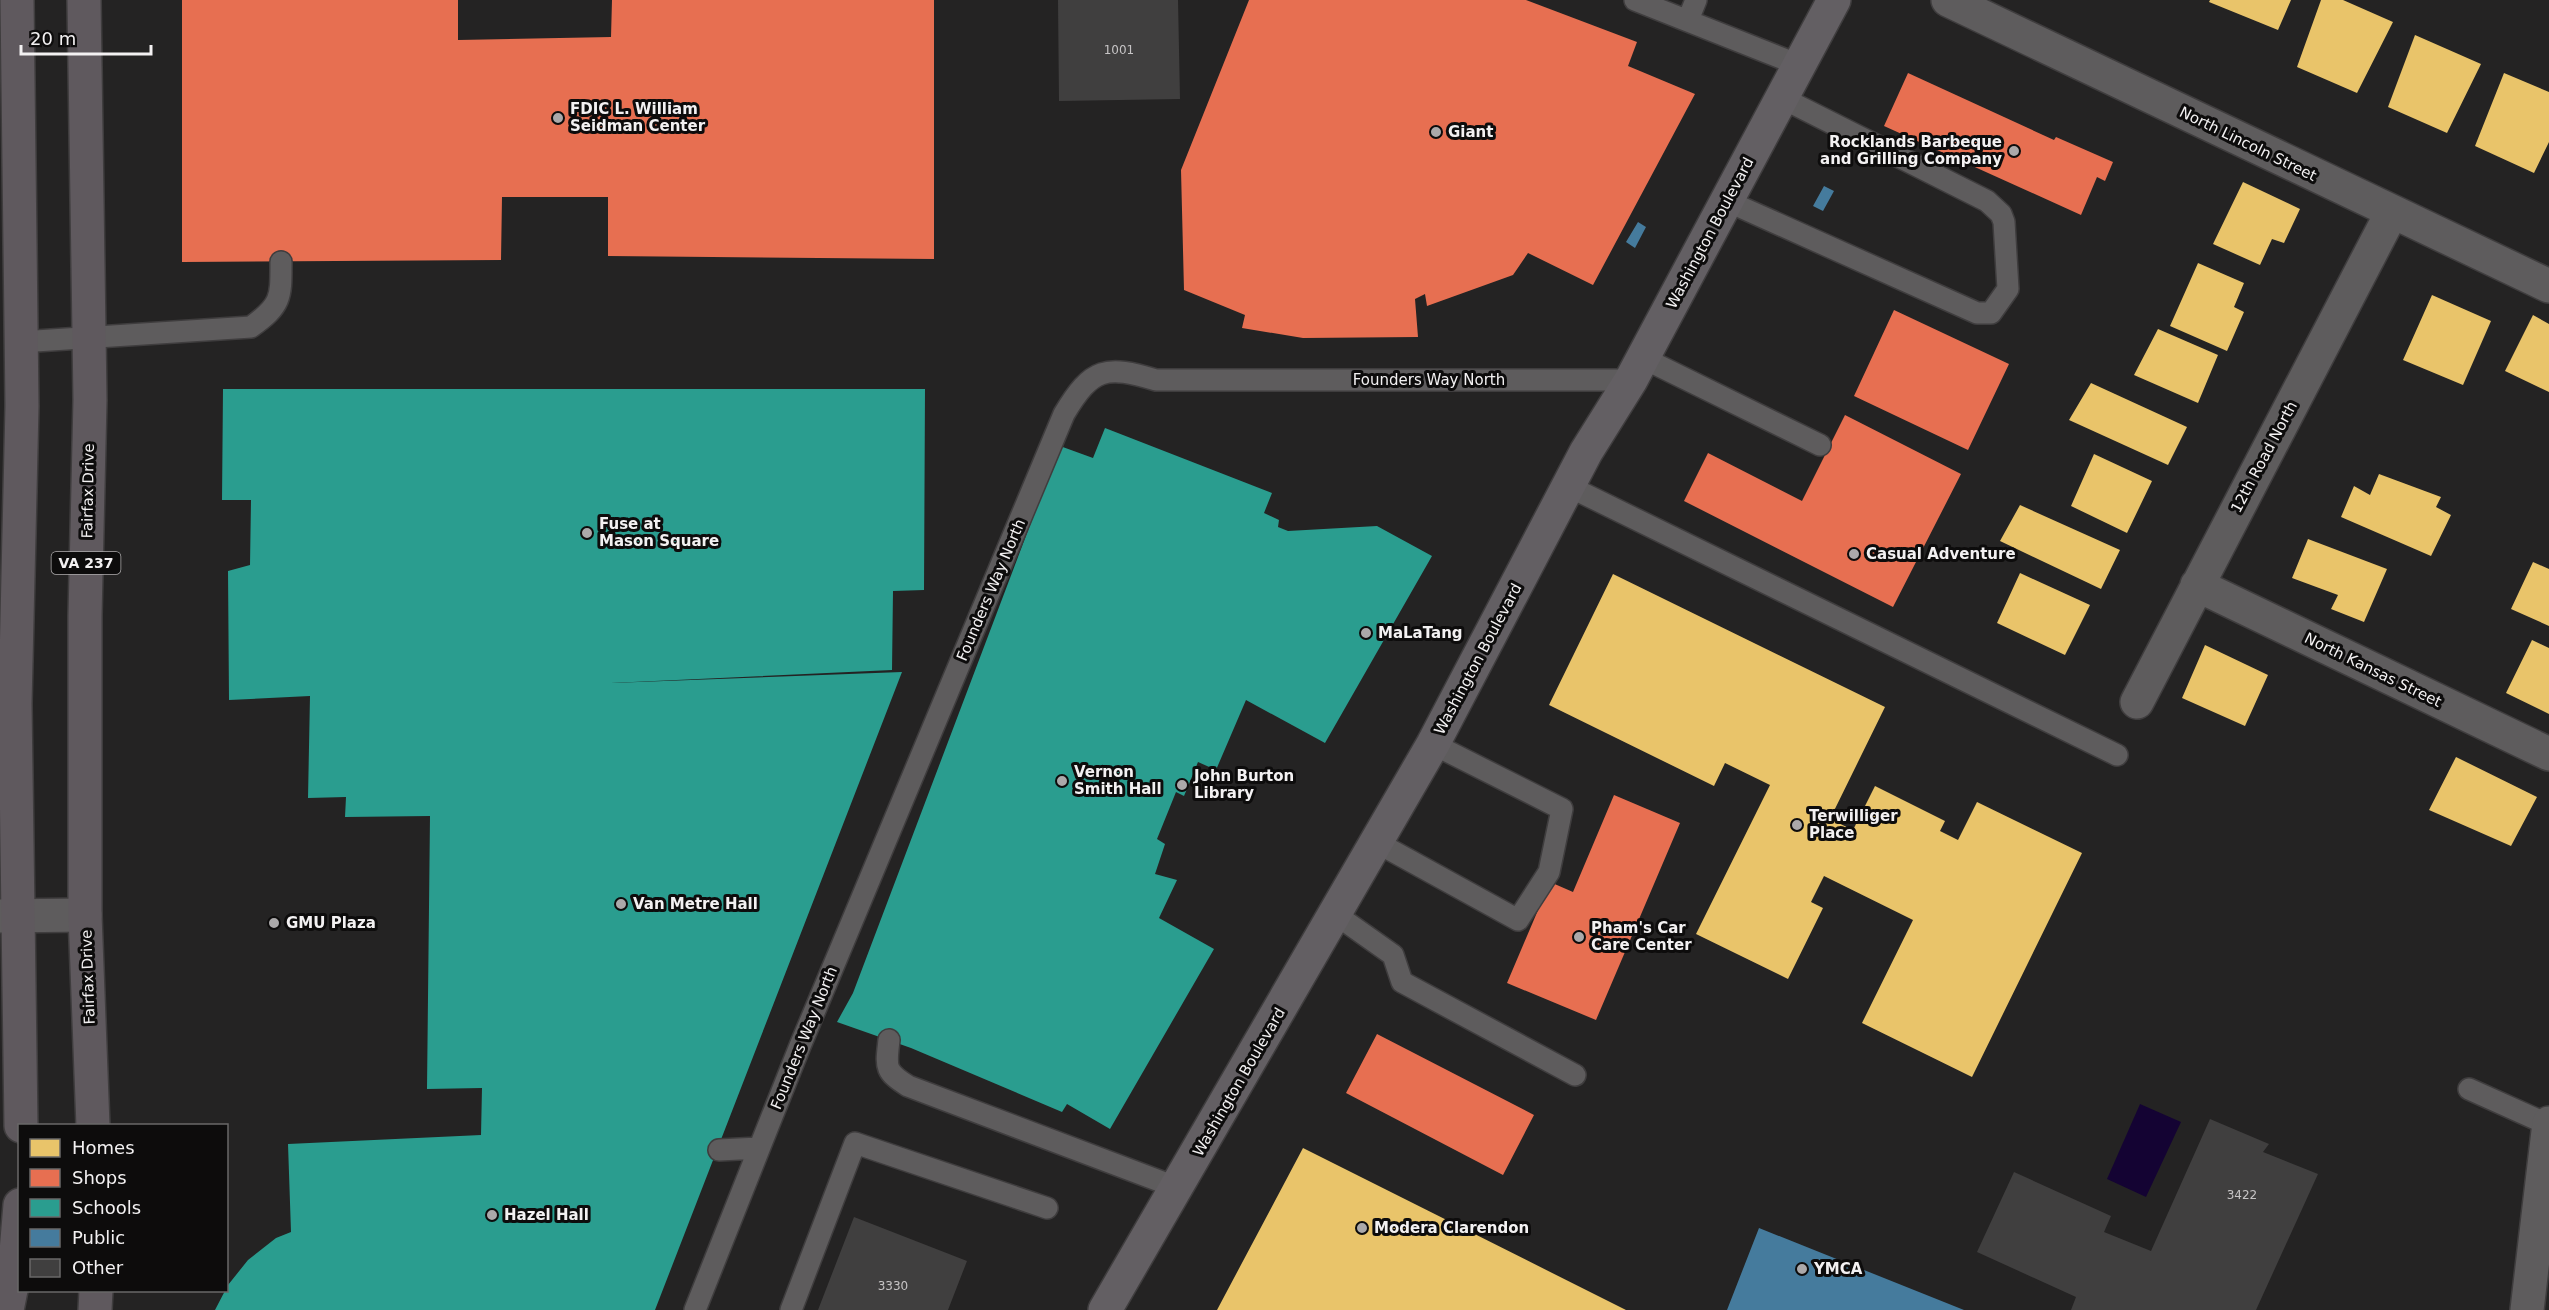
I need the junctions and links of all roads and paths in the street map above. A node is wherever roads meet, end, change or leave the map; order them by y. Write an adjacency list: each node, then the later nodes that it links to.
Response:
1 (17, 0): 15 (main road)
2 (84, 0): 14 (main road, Fairfax Drive / VA 237)
3 (1635, 0): 7 (lane)
4 (1696, 0): 7 (lane)
5 (1834, 0): 8 (main road, Washington Boulevard)
6 (1948, 0): 11 (street, North Lincoln Street)
7 (1688, 20): 8 (lane)
8 (1799, 65): 9 (main road, Washington Boulevard)
9 (1782, 98): 10 (main road, Washington Boulevard); 10 (lane)
10 (1727, 201): 16 (main road, Washington Boulevard)
11 (2392, 212): 13 (street, North Lincoln Street); 19 (street, 12th Road North)
12 (281, 261): 14 (lane)
13 (2549, 286)
14 (88, 336): 15 (lane); 27 (main road, Fairfax Drive / VA 237)
15 (10, 342): 21 (main road)
16 (1637, 369): 17 (lane); 18 (main road, Washington Boulevard); 35 (lane, Founders Way North)
17 (1820, 445)
18 (1568, 486): 22 (main road, Washington Boulevard); 24 (lane)
19 (2197, 585): 20 (street, 12th Road North); 23 (street, North Kansas Street)
20 (2137, 702)
21 (7, 704): 28 (main road)
22 (1433, 744): 25 (main road, Washington Boulevard); 25 (lane)
23 (2549, 754)
24 (2117, 755)
25 (1376, 842): 26 (main road, Washington Boulevard)
26 (1335, 914): 30 (lane); 37 (main road, Washington Boulevard)
27 (85, 915): 28 (street); 33 (main road, Fairfax Drive / VA 237)
28 (9, 916): 32 (main road)
29 (889, 1040): 37 (lane)
30 (1575, 1075)
31 (2469, 1089): 34 (lane)
32 (21, 1124)
33 (93, 1124)
34 (2549, 1124): 46 (street)
35 (759, 1148): 36 (lane); 43 (lane, Founders Way North)
36 (718, 1150)
37 (1178, 1188): 45 (main road, Washington Boulevard)
38 (1047, 1208): 44 (lane)
39 (13, 1212): 41 (main road)
40 (96, 1292): 42 (main road)
41 (7, 1310)
42 (95, 1310)
43 (695, 1310)
44 (791, 1310)
45 (1105, 1310)
46 (2527, 1310)

